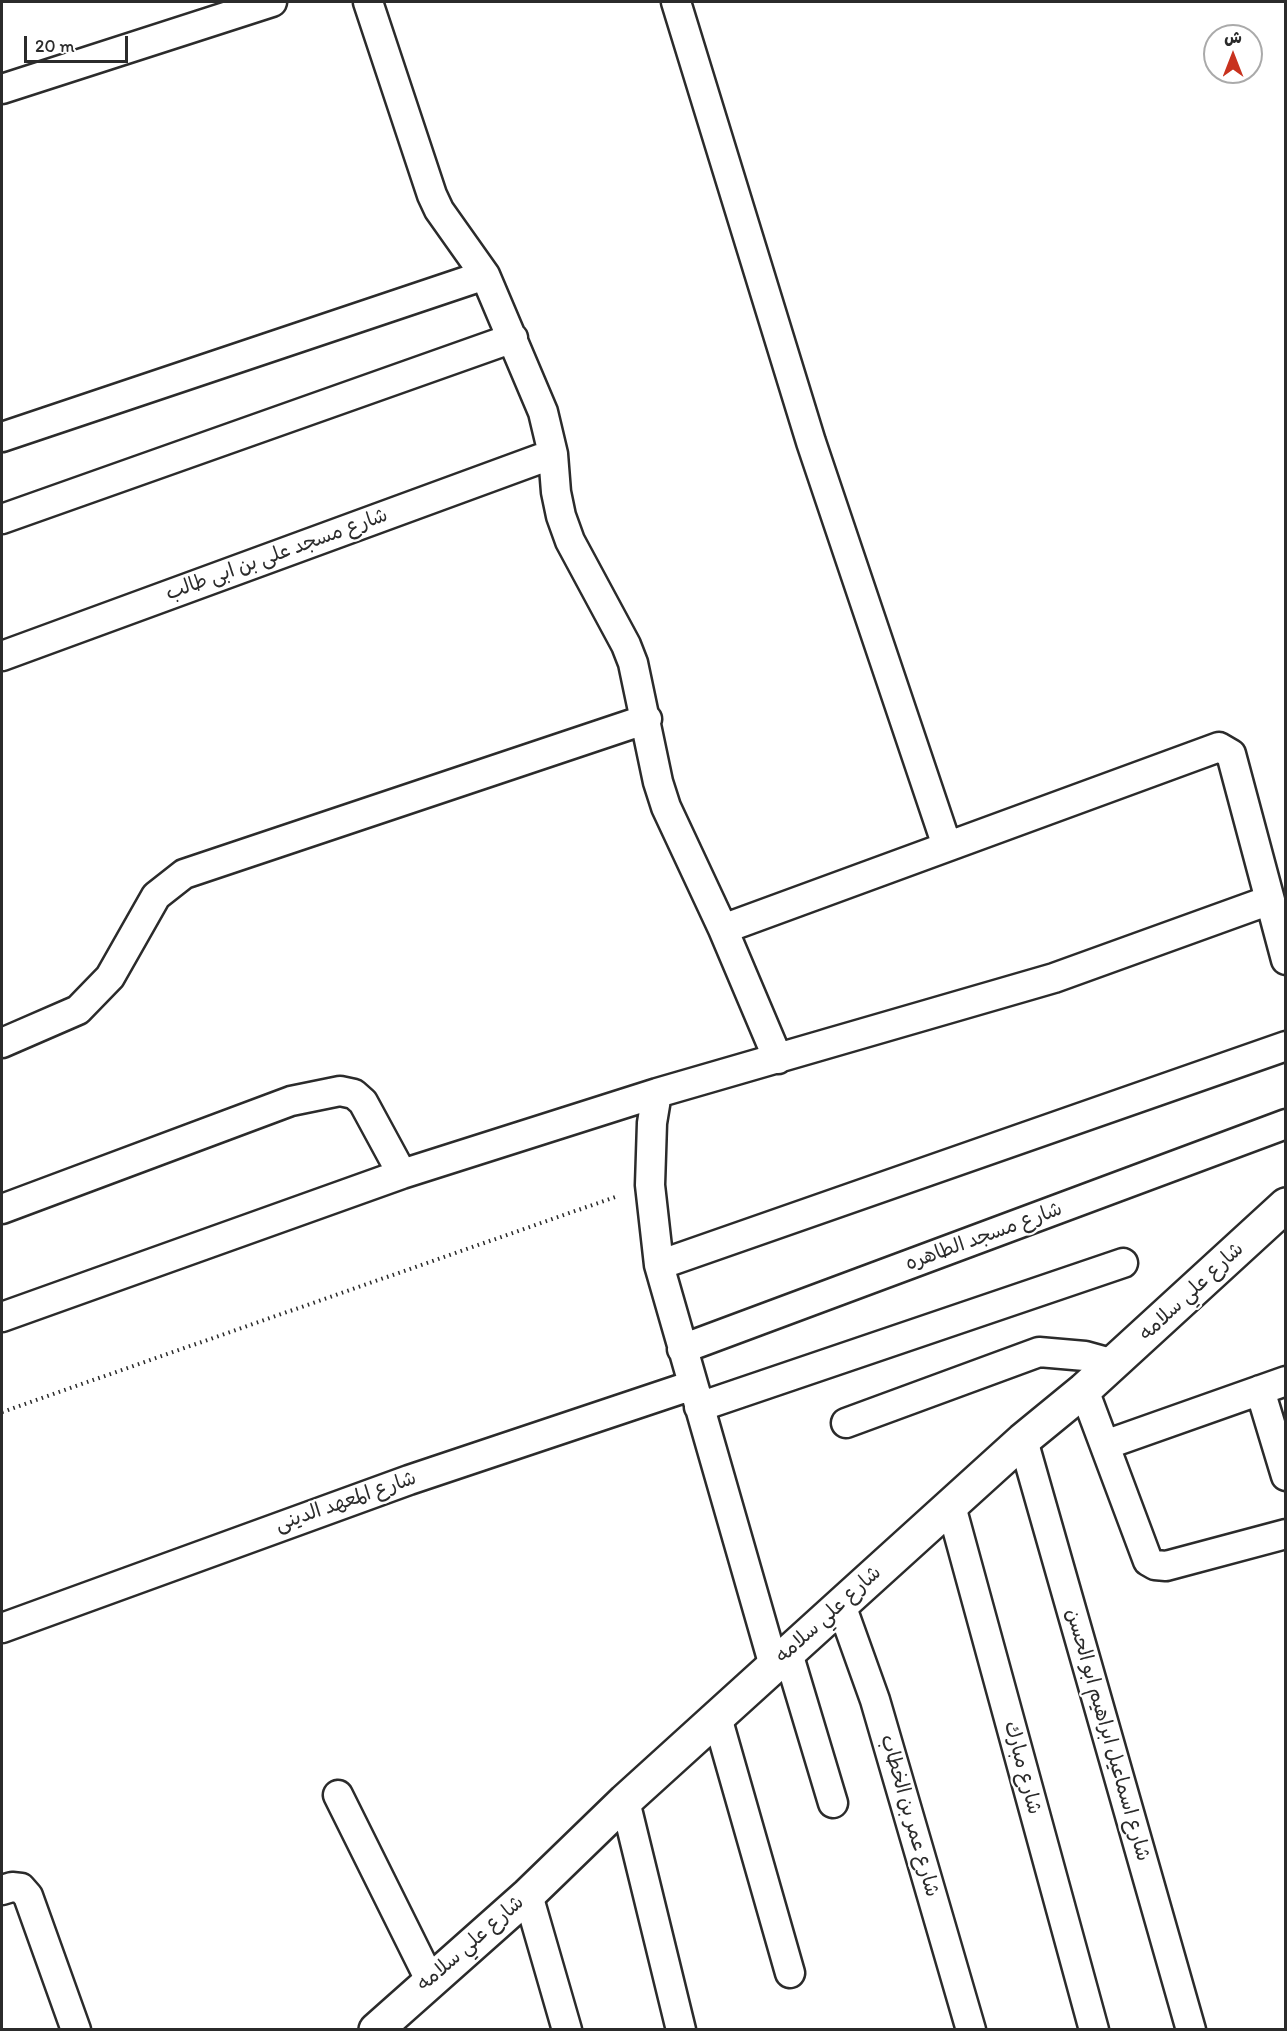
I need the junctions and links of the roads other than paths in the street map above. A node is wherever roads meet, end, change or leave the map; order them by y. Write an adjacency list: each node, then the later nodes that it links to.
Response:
1 (272, 2): 4 (street)
2 (368, 2): 5 (street)
3 (676, 2): 12 (street)
4 (2, 89)
5 (485, 275): 6 (street); 7 (street)
6 (513, 338): 8 (street); 9 (street)
7 (2, 436)
8 (553, 454): 10 (street, شارع مسجد على بن ابى طالب); 11 (street)
9 (2, 519)
10 (2, 657)
11 (647, 719): 14 (street); 16 (street)
12 (946, 846): 13 (street); 14 (street)
13 (1270, 900): 15 (street); 18 (street)
14 (723, 929): 18 (street)
15 (1286, 960)
16 (2, 1043)
17 (1286, 1046): 25 (street)
18 (778, 1059): 19 (street)
19 (657, 1093): 21 (street); 25 (street)
20 (1286, 1124): 27 (street, شارع مسجد الطاهره)
21 (402, 1174): 23 (street); 26 (street)
22 (1286, 1205): 28 (street, شارع علي سلامه)
23 (2, 1209)
24 (1123, 1263): 31 (street, شارع المعهد الدينى)
25 (659, 1265): 27 (street)
26 (2, 1317)
27 (682, 1349): 31 (street)
28 (1113, 1364): 30 (street, شارع علي سلامه); 32 (street)
29 (1273, 1385): 34 (street); 35 (street)
30 (1084, 1390): 33 (street, شارع علي سلامه); 34 (street)
31 (696, 1396): 39 (street, شارع المعهد الدينى); 40 (street)
32 (846, 1423)
33 (1023, 1440): 36 (street, شارع علي سلامه); 55 (street, شارع اسماعيل ابراهيم ابو الحسن)
34 (1105, 1445): 37 (street)
35 (1286, 1476)
36 (951, 1506): 38 (street, شارع علي سلامه); 54 (street, شارع مبارك)
37 (1286, 1534)
38 (841, 1605): 40 (street, شارع علي سلامه); 53 (street, شارع عمر بن الخطاب)
39 (2, 1628)
40 (781, 1659): 41 (street, شارع علي سلامه); 44 (street)
41 (717, 1717): 43 (street, شارع علي سلامه); 47 (street)
42 (338, 1795): 48 (street)
43 (625, 1801): 46 (street, شارع علي سلامه); 52 (street)
44 (833, 1803)
45 (2, 1890): 49 (street)
46 (528, 1895): 48 (street, شارع علي سلامه); 51 (street)
47 (790, 1973)
48 (429, 1980): 50 (street, شارع علي سلامه)
49 (76, 2030)
50 (376, 2030)
51 (567, 2030)
52 (681, 2030)
53 (971, 2030)
54 (1094, 2030)
55 (1191, 2030)

